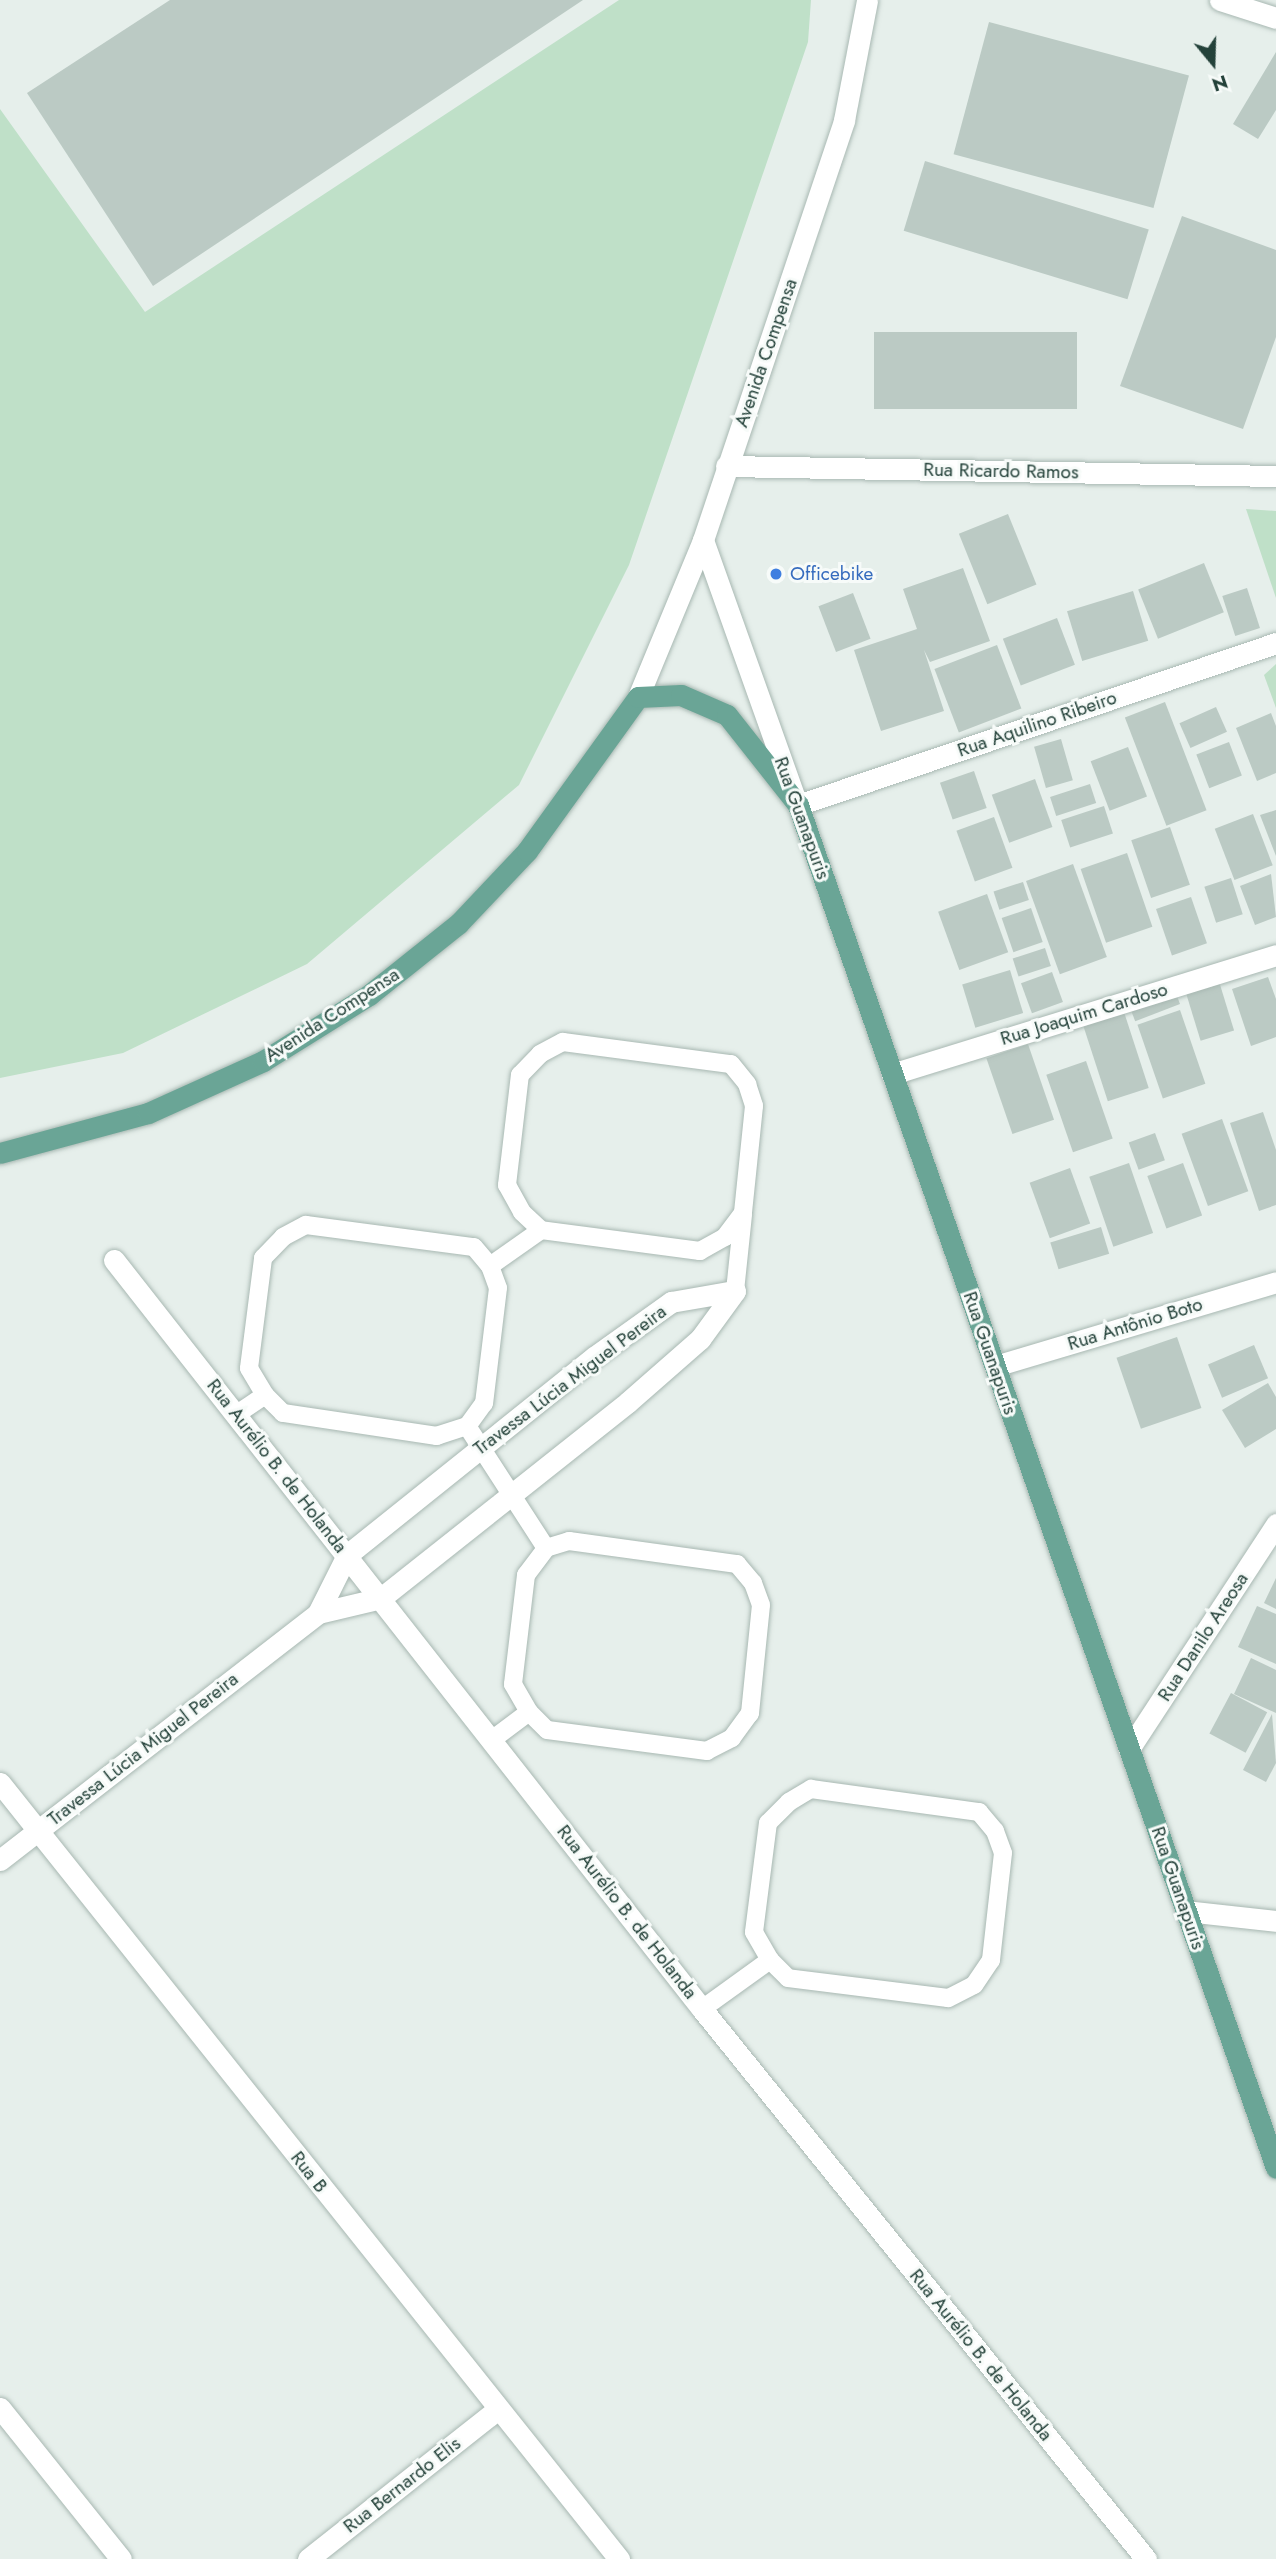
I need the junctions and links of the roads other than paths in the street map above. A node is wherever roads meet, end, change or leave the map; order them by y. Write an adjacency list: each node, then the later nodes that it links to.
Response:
1 (867, 0): 4 (street, Avenida Compensa)
2 (1220, 0): 3 (street)
3 (1276, 18)
4 (726, 466): 5 (street, Rua Ricardo Ramos); 6 (street, Avenida Compensa)
5 (1276, 476)
6 (703, 540): 8 (street, Avenida Compensa); 9 (street, Rua Guanapuris)
7 (1276, 643): 9 (street, Rua Aquilino Ribeiro)
8 (638, 697): 9 (main road); 12 (main road, Avenida Compensa)
9 (798, 805): 11 (main road, Rua Guanapuris)
10 (1276, 955): 11 (street, Rua Joaquim Cardoso)
11 (892, 1074): 19 (main road, Rua Guanapuris)
12 (0, 1153)
13 (743, 1213): 14 (lane); 14 (lane); 18 (lane)
14 (541, 1230): 16 (lane)
15 (114, 1260): 21 (street, Rua Aurélio B. de Holanda)
16 (490, 1266): 20 (lane); 22 (lane)
17 (1276, 1282): 19 (street, Rua Antônio Boto)
18 (735, 1292): 23 (street, Travessa Lúcia Miguel Pereira); 24 (street, Travessa Lúcia Miguel Pereira)
19 (995, 1366): 32 (main road, Rua Guanapuris)
20 (265, 1395): 21 (lane); 22 (lane)
21 (237, 1414): 27 (street, Rua Aurélio B. de Holanda)
22 (467, 1426): 23 (lane)
23 (481, 1448): 24 (lane); 27 (street, Travessa Lúcia Miguel Pereira)
24 (512, 1495): 26 (lane); 28 (street, Travessa Lúcia Miguel Pereira)
25 (1276, 1524): 32 (street, Rua Danilo Areosa)
26 (546, 1548): 30 (lane); 30 (lane)
27 (347, 1555): 28 (street, Rua Aurélio B. de Holanda); 29 (street, Travessa Lúcia Miguel Pereira)
28 (381, 1598): 29 (street, Travessa Lúcia Miguel Pereira); 31 (street, Rua Aurélio B. de Holanda)
29 (318, 1613): 34 (street, Travessa Lúcia Miguel Pereira)
30 (528, 1712): 31 (lane)
31 (493, 1739): 39 (street, Rua Aurélio B. de Holanda)
32 (1129, 1749): 36 (main road, Rua Guanapuris)
33 (0, 1783): 34 (street, Rua B)
34 (38, 1830): 35 (street, Travessa Lúcia Miguel Pereira); 42 (street, Rua B)
35 (0, 1860)
36 (1186, 1912): 37 (street); 40 (main road, Rua Guanapuris)
37 (1276, 1921)
38 (770, 1959): 38 (lane); 39 (lane)
39 (702, 2009): 46 (street, Rua Aurélio B. de Holanda)
40 (1276, 2168)
41 (0, 2408): 43 (street)
42 (497, 2410): 44 (street, Rua Bernardo Elis); 45 (street, Rua B)
43 (121, 2559)
44 (308, 2559)
45 (619, 2559)
46 (1146, 2559)

